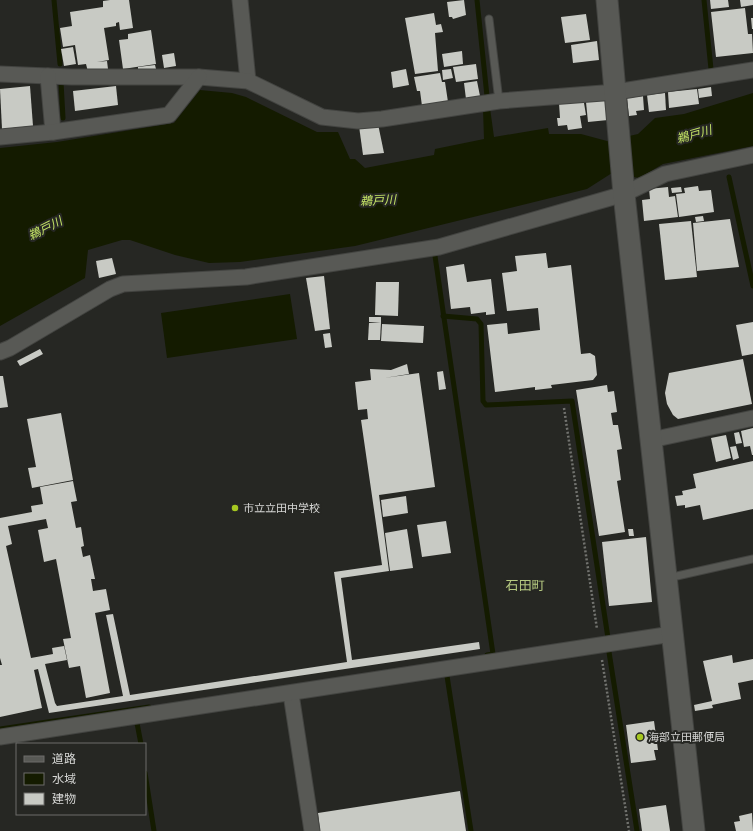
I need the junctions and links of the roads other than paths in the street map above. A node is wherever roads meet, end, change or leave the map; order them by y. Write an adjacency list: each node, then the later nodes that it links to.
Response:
1 (240, 0): 8 (street)
2 (607, 0): 9 (street)
3 (489, 19): 10 (lane)
4 (753, 70): 9 (street)
5 (0, 74): 6 (street)
6 (48, 76): 7 (street); 11 (street)
7 (199, 77): 8 (street); 11 (street)
8 (248, 81): 10 (street)
9 (616, 92): 10 (street); 14 (street)
10 (499, 101)
11 (53, 132): 12 (street)
12 (0, 137)
13 (753, 155): 14 (street)
14 (624, 186): 15 (street); 17 (street)
15 (0, 352)
16 (753, 418): 17 (street)
17 (651, 440): 19 (street)
18 (753, 559): 19 (lane)
19 (666, 579): 20 (street)
20 (672, 634): 21 (street); 24 (street)
21 (290, 694): 22 (street); 23 (street)
22 (0, 737)
23 (312, 831)
24 (694, 831)

